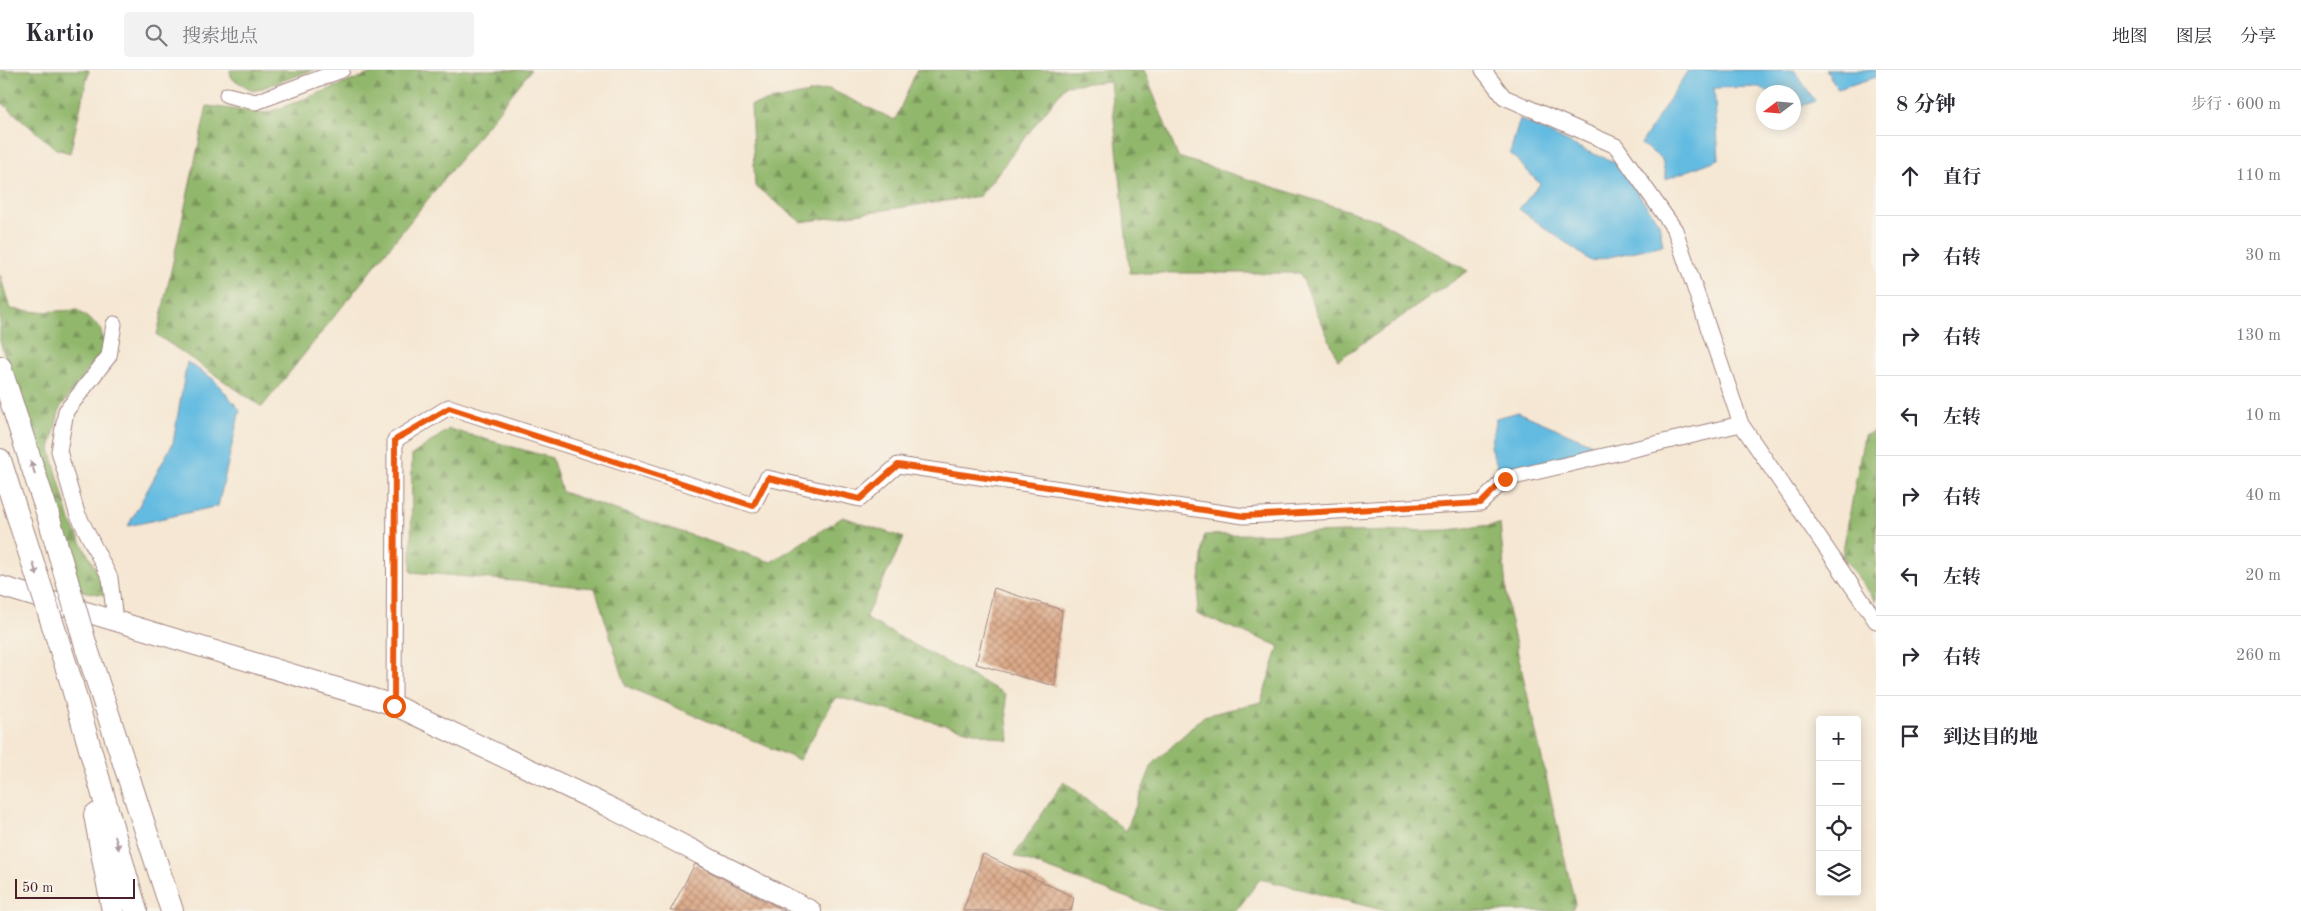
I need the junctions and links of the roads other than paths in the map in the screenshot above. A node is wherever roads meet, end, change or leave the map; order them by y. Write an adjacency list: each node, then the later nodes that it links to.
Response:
1 (342, 70): 3 (street)
2 (1483, 70): 6 (street)
3 (227, 95)
4 (114, 324): 9 (street)
5 (0, 367): 11 (highway, one-way to 5, bridge)
6 (1741, 424): 10 (street); 13 (street)
7 (0, 460): 12 (highway, one-way to 12, bridge)
8 (0, 586): 9 (main road)
9 (115, 621): 13 (main road)
10 (1876, 621)
11 (86, 646): 16 (highway); 17 (highway)
12 (70, 678): 14 (highway); 15 (highway, one-way to 15)
13 (394, 706): 18 (main road)
14 (113, 911)
15 (136, 911)
16 (165, 911)
17 (172, 911)
18 (811, 911)

